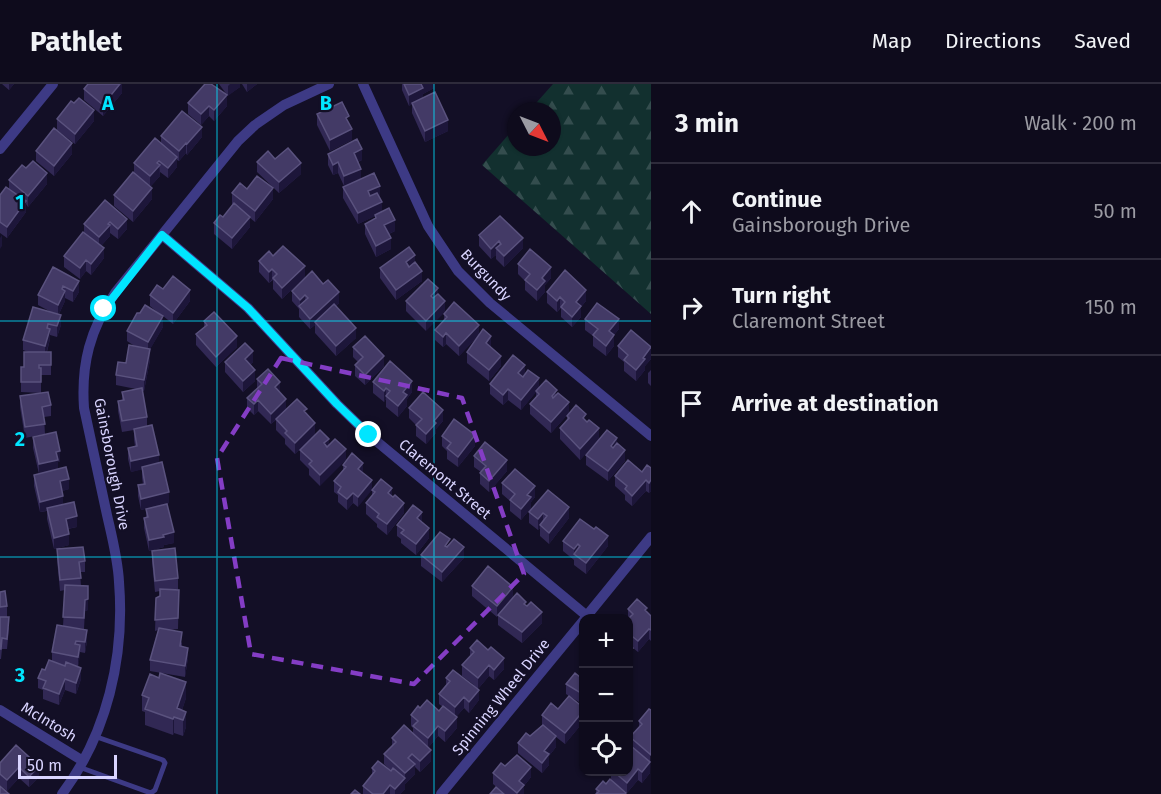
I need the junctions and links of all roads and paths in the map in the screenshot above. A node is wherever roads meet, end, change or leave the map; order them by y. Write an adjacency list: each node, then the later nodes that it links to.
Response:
1 (53, 84): 4 (street)
2 (329, 84): 5 (street, Gainsborough Drive)
3 (363, 84): 6 (street, Burgundy)
4 (0, 149)
5 (162, 235): 8 (street, Claremont Street); 12 (street, Gainsborough Drive)
6 (651, 436)
7 (651, 537): 9 (street, Spinning Wheel Drive)
8 (580, 614)
9 (588, 614)
10 (579, 625): 15 (street, Spinning Wheel Drive)
11 (0, 710): 13 (street, McIntosh)
12 (94, 736): 13 (street, Gainsborough Drive); 13 (lane)
13 (81, 764): 14 (street, Gainsborough Drive)
14 (62, 794)
15 (441, 794)

